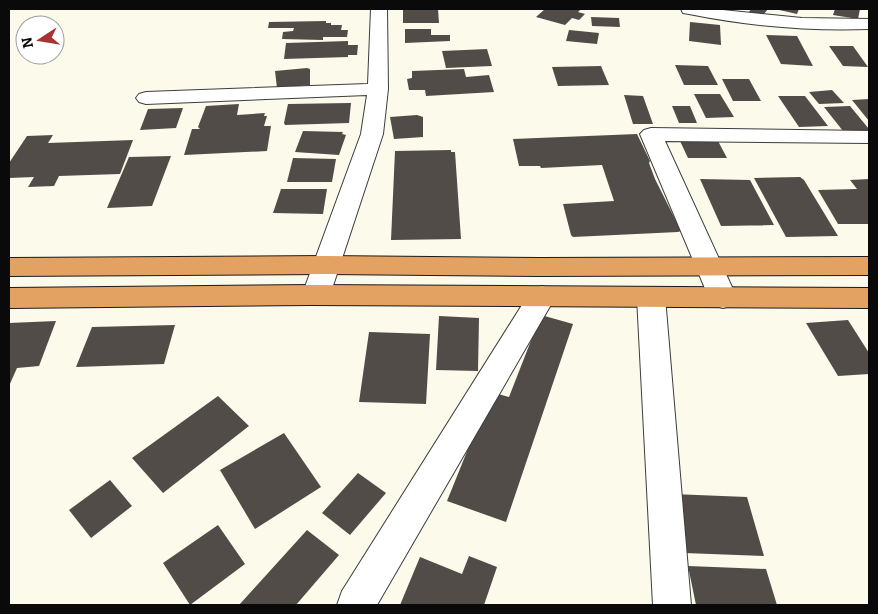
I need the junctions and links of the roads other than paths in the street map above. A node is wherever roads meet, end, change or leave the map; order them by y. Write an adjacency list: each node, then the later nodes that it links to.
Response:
1 (379, 9): 4 (street)
2 (690, 9): 3 (street)
3 (869, 24)
4 (378, 89): 5 (street); 7 (street)
5 (146, 98)
6 (869, 137): 8 (street)
7 (326, 265): 10 (highway); 12 (highway); 13 (street)
8 (710, 266): 9 (highway); 12 (highway); 17 (street)
9 (869, 266)
10 (52, 267): 11 (highway); 16 (highway)
11 (9, 268)
12 (541, 282): 13 (highway); 14 (highway); 19 (street)
13 (316, 295): 16 (highway)
14 (651, 297): 17 (highway); 20 (street)
15 (9, 298): 16 (highway)
16 (36, 298)
17 (723, 298): 18 (highway)
18 (869, 298)
19 (356, 605)
20 (672, 605)

